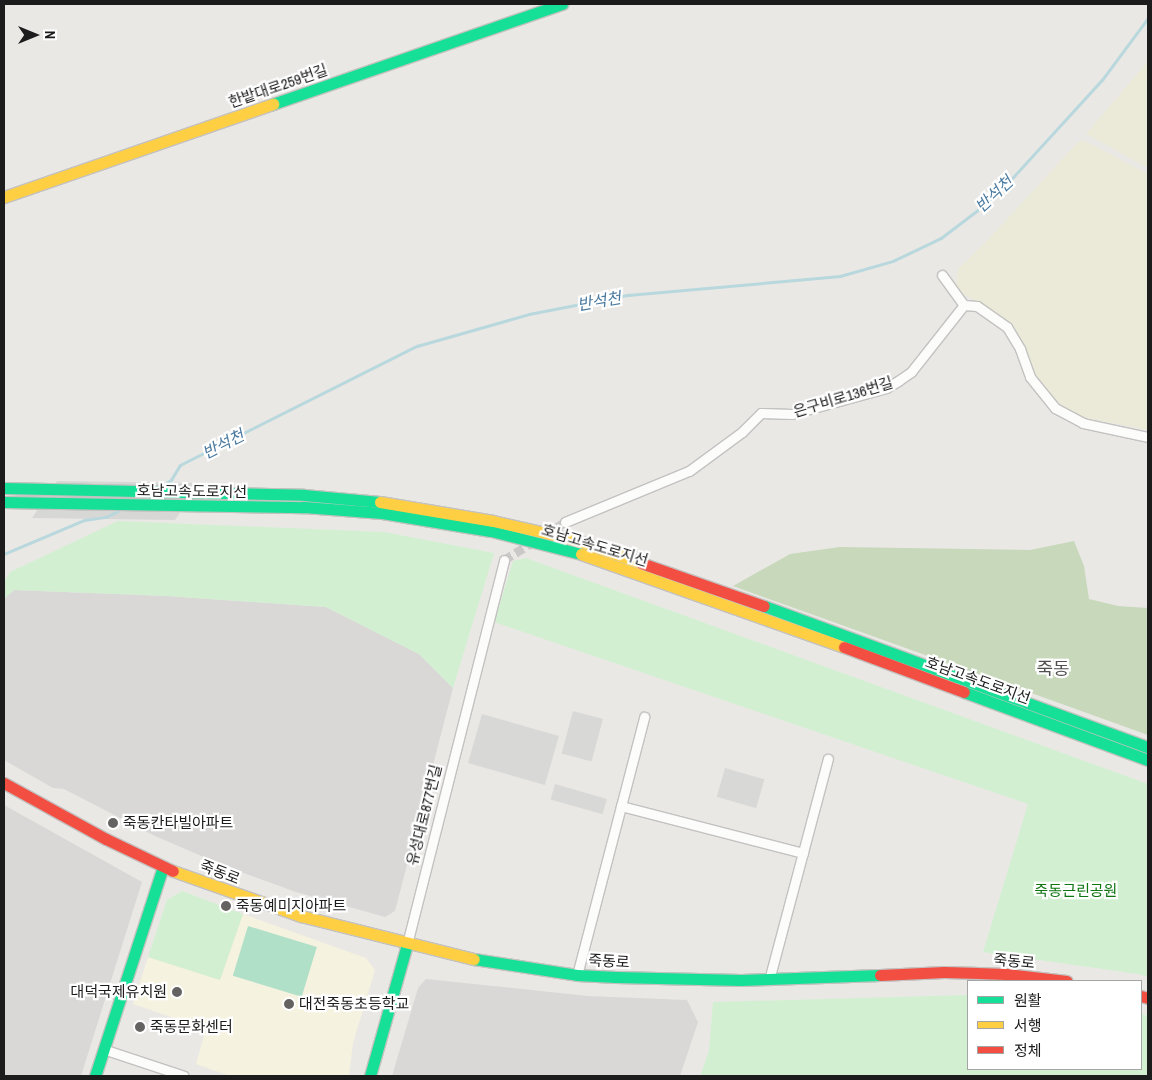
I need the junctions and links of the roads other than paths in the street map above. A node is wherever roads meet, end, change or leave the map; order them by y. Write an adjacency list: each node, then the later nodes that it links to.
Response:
1 (562, 4): 2 (main road, 한밭대로259번길)
2 (4, 197)
3 (942, 275): 4 (street)
4 (964, 305): 5 (street); 8 (street, 은구비로136번길)
5 (1148, 437)
6 (4, 488): 11 (main road, 호남고속도로지선)
7 (4, 502): 13 (main road, 호남고속도로지선)
8 (565, 522)
9 (504, 560): 18 (street, 유성대로877번길)
10 (644, 717): 15 (street)
11 (1148, 746)
12 (828, 759): 16 (street)
13 (1148, 760)
14 (4, 783): 17 (main road, 죽동로)
15 (621, 806): 16 (street); 19 (street)
16 (803, 853): 20 (street)
17 (163, 867): 18 (main road, 죽동로); 22 (main road)
18 (407, 944): 19 (main road, 죽동로); 25 (main road, 유성대로877번길)
19 (577, 974): 20 (main road, 죽동로)
20 (769, 980): 21 (main road, 죽동로)
21 (1058, 980)
22 (103, 1049): 23 (main road); 24 (street)
23 (95, 1076)
24 (184, 1076)
25 (370, 1076)

